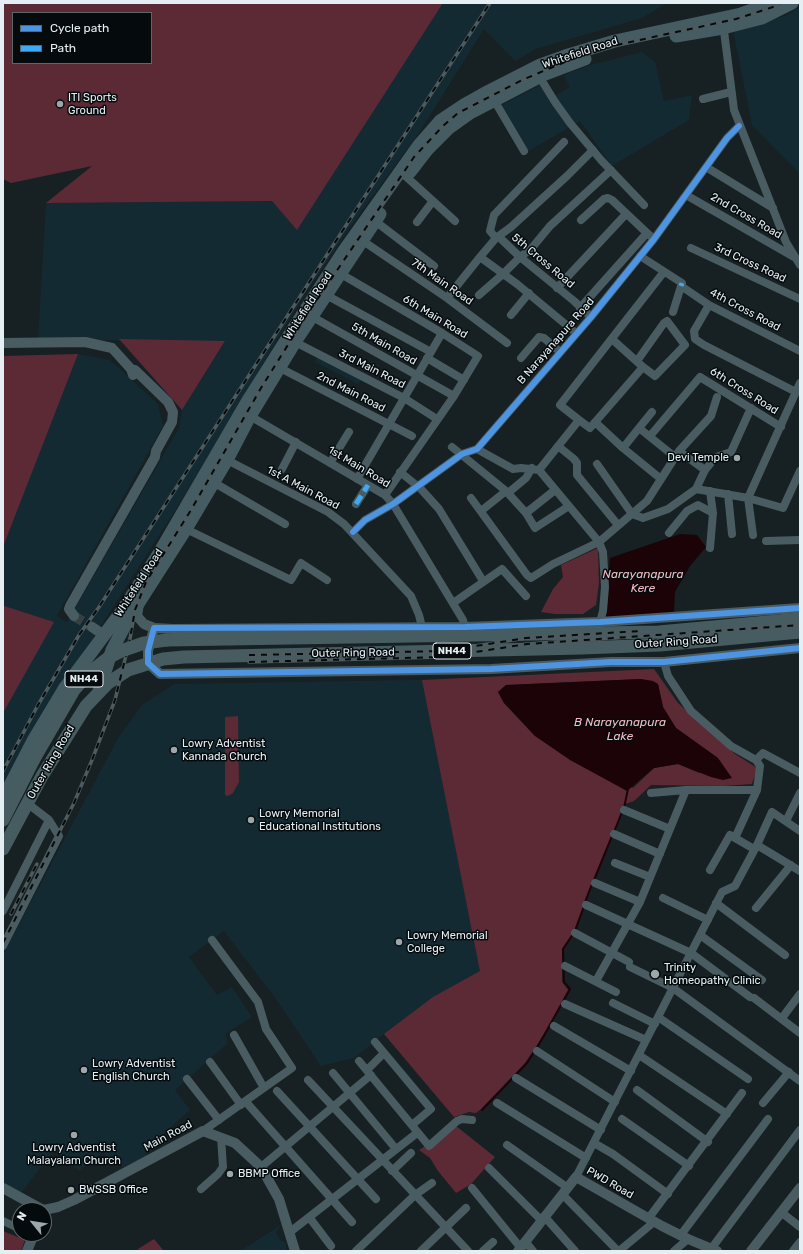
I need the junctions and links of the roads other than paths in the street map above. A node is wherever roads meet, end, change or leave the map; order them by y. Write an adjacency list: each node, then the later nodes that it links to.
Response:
1 (772, 3): 3 (main road, Whitefield Road)
2 (792, 3): 4 (main road, Whitefield Road)
3 (753, 6): 4 (main road, Whitefield Road)
4 (722, 23): 5 (main road, Whitefield Road); 6 (street); 15 (main road, Whitefield Road)
5 (540, 76): 8 (main road, Whitefield Road); 11 (street)
6 (731, 92): 7 (street); 9 (street)
7 (703, 98)
8 (494, 100): 12 (street); 15 (main road, Whitefield Road)
9 (739, 126): 13 (street, B Narayanapura Road); 19 (street)
10 (564, 142): 26 (street)
11 (592, 150): 14 (street); 26 (street)
12 (524, 151)
13 (706, 167): 16 (street, B Narayanapura Road); 19 (street, 2nd Cross Road)
14 (610, 170): 18 (street); 32 (street)
15 (403, 174): 17 (street); 22 (main road, Whitefield Road); 49 (main road, Whitefield Road)
16 (686, 196): 27 (street, B Narayanapura Road); 33 (street, 2nd Cross Road)
17 (433, 201): 23 (street); 24 (street)
18 (644, 205)
19 (773, 208): 33 (street)
20 (626, 214): 21 (street); 25 (street); 40 (street)
21 (581, 220)
22 (376, 221): 28 (main road, Whitefield Road); 34 (street)
23 (455, 221)
24 (417, 222)
25 (647, 233): 27 (street); 47 (street)
26 (497, 238): 31 (street); 32 (street, 5th Cross Road)
27 (654, 239): 30 (street, B Narayanapura Road)
28 (363, 241): 37 (main road, Whitefield Road); 44 (street, 7th Main Road)
29 (691, 248): 45 (street, 3rd Cross Road)
30 (640, 256): 36 (street); 51 (street, B Narayanapura Road)
31 (480, 257): 38 (street); 44 (street)
32 (520, 257): 38 (street); 40 (street, 5th Cross Road)
33 (795, 257): 35 (street)
34 (434, 266)
35 (800, 266)
36 (663, 273): 39 (street, 4th Cross Road); 54 (street)
37 (341, 274): 42 (main road, Whitefield Road); 52 (street, 6th Main Road)
38 (504, 274): 41 (street); 43 (street)
39 (681, 286): 46 (street, 4th Cross Road); 48 (street)
40 (557, 288): 47 (street, 5th Cross Road)
41 (529, 293): 50 (street); 53 (street)
42 (326, 295): 49 (main road, Whitefield Road); 60 (street, 5th Main Road)
43 (479, 295)
44 (447, 298): 57 (street, 7th Main Road)
45 (800, 299)
46 (709, 305): 58 (street, 4th Cross Road); 67 (street)
47 (580, 308): 51 (street, 5th Cross Road)
48 (674, 312)
49 (308, 314): 55 (main road, Whitefield Road); 64 (street, 5th Main Road); 143 (main road, Whitefield Road)
50 (511, 315)
51 (591, 317): 53 (street, B Narayanapura Road)
52 (442, 333): 60 (street); 65 (street, 6th Main Road)
53 (576, 333): 59 (street, B Narayanapura Road)
54 (613, 340): 62 (street); 75 (street)
55 (295, 342): 63 (main road, Whitefield Road); 70 (street, 3rd Main Road)
56 (3, 343): 88 (street)
57 (507, 343)
58 (800, 351)
59 (560, 352): 61 (street); 87 (street, B Narayanapura Road)
60 (429, 355): 64 (street); 65 (street, 5th Main Road)
61 (521, 358)
62 (640, 364): 62 (street); 76 (street)
63 (280, 368): 73 (main road, Whitefield Road); 77 (street, 2nd Main Road)
64 (417, 376): 68 (street, 5th Main Road); 70 (street)
65 (464, 380): 68 (street, 6th Main Road)
66 (800, 383): 67 (street)
67 (796, 392): 78 (street)
68 (454, 396): 74 (street, 6th Main Road)
69 (717, 397): 90 (street)
70 (404, 398): 74 (street, 3rd Main Road); 77 (street)
71 (751, 408): 78 (street, 6th Cross Road); 82 (street, 6th Cross Road); 96 (street)
72 (652, 412): 79 (street)
73 (250, 416): 83 (street, 1st Main Road); 91 (main road, Whitefield Road)
74 (437, 419): 98 (street, 6th Main Road)
75 (579, 420): 76 (street); 84 (street)
76 (595, 422): 86 (street)
77 (390, 424): 81 (street, 2nd Main Road); 99 (street)
78 (781, 426): 111 (street)
79 (640, 428): 82 (street); 86 (street)
80 (350, 432): 92 (street)
81 (412, 436)
82 (650, 436): 90 (street)
83 (296, 442): 92 (street, 1st Main Road); 94 (street)
84 (558, 446): 95 (street); 120 (street)
85 (452, 447): 89 (street)
86 (623, 448): 100 (street)
87 (477, 449): 89 (street); 95 (street)
88 (156, 451): 88 (street)
89 (462, 454): 103 (street); 107 (street)
90 (677, 454): 96 (street); 100 (street)
91 (227, 460): 101 (main road, Whitefield Road); 122 (street, 1st A Main Road)
92 (330, 463): 99 (street, 1st Main Road)
93 (597, 464): 118 (street)
94 (282, 469)
95 (536, 469): 105 (street); 107 (street)
96 (705, 470): 104 (street)
97 (800, 471): 111 (street)
98 (400, 472): 103 (street); 109 (street, 6th Main Road)
99 (357, 479): 102 (street, 1st Main Road)
100 (661, 479): 118 (street)
101 (213, 482): 119 (street); 121 (main road, Whitefield Road)
102 (368, 485): 109 (street, 1st Main Road); 112 (street)
103 (417, 486): 113 (street); 131 (street)
104 (696, 489): 106 (street); 118 (street)
105 (555, 490): 114 (street); 116 (street)
106 (710, 491): 108 (street); 117 (street)
107 (507, 492): 115 (street); 116 (street)
108 (728, 494): 111 (street); 124 (street)
109 (385, 495): 113 (street, 1st Main Road)
110 (471, 498): 115 (street)
111 (748, 498): 125 (street)
112 (356, 504)
113 (393, 504): 122 (street); 134 (street, 1st Main Road)
114 (569, 506): 116 (street); 128 (street)
115 (481, 511): 128 (street)
116 (526, 513)
117 (713, 513): 123 (street); 129 (street)
118 (632, 514): 120 (street)
119 (285, 524)
120 (618, 525): 128 (street)
121 (186, 529): 130 (street); 133 (main road, Whitefield Road)
122 (353, 532): 139 (street, 1st A Main Road)
123 (669, 533)
124 (732, 534)
125 (753, 535)
126 (800, 540): 127 (street)
127 (766, 541)
128 (599, 542): 137 (street)
129 (710, 548)
130 (327, 580)
131 (483, 581): 132 (street); 134 (street)
132 (526, 596)
133 (140, 601): 141 (street); 147 (main road, Whitefield Road)
134 (453, 603): 140 (street, 1st Main Road)
135 (800, 608): 137 (street)
136 (800, 619): 155 (highway, Outer Ring Road / NH44, bridge)
137 (600, 622): 140 (street)
138 (92, 627): 143 (street)
139 (422, 627): 140 (street); 141 (street)
140 (465, 627)
141 (154, 628): 146 (street)
142 (800, 632): 146 (highway, Outer Ring Road / NH44)
143 (104, 634): 155 (main road, Whitefield Road)
144 (800, 648): 145 (street)
145 (664, 662): 146 (street); 148 (street)
146 (148, 663): 147 (highway, Outer Ring Road / NH44)
147 (99, 691): 154 (highway, Outer Ring Road / NH44)
148 (756, 760): 149 (street); 151 (street)
149 (800, 772)
150 (686, 790): 151 (street); 152 (street); 160 (street)
151 (757, 790): 163 (street)
152 (651, 793)
153 (800, 793): 159 (street)
154 (27, 803): 158 (street); 165 (highway, Outer Ring Road / NH44)
155 (7, 804): 157 (highway, Outer Ring Road / NH44)
156 (624, 810): 160 (street)
157 (3, 820)
158 (49, 820): 178 (street); 184 (street)
159 (786, 821): 161 (street); 164 (street)
160 (670, 829): 166 (street)
161 (800, 831)
162 (614, 834): 166 (street)
163 (735, 838): 164 (street); 169 (street)
164 (755, 847): 168 (street); 175 (street)
165 (3, 849)
166 (660, 854): 171 (street)
167 (615, 863): 171 (street)
168 (791, 865): 170 (street); 177 (street)
169 (710, 870)
170 (800, 871)
171 (650, 877): 174 (street)
172 (595, 883): 174 (street)
173 (663, 898): 179 (street)
174 (640, 902): 180 (street)
175 (716, 903): 179 (street); 187 (street)
176 (586, 905): 180 (street)
177 (756, 908)
178 (3, 911)
179 (708, 920): 182 (street)
180 (629, 924): 185 (street); 186 (street)
181 (575, 933): 185 (street)
182 (700, 935): 186 (street); 189 (street)
183 (212, 940): 217 (street)
184 (3, 946)
185 (612, 952): 190 (street); 191 (street)
186 (691, 953): 191 (street); 196 (street)
187 (785, 955)
188 (565, 966): 190 (street)
189 (762, 980)
190 (596, 982): 192 (street)
191 (673, 988): 197 (street); 209 (street)
192 (616, 992)
193 (800, 994): 196 (street)
194 (613, 1003): 197 (street)
195 (566, 1004): 201 (street)
196 (782, 1018): 199 (street)
197 (656, 1021): 201 (street); 214 (street)
198 (554, 1026): 208 (street)
199 (800, 1033)
200 (234, 1035): 217 (street)
201 (646, 1040): 205 (street)
202 (375, 1042): 204 (street)
203 (537, 1051): 222 (street)
204 (384, 1053): 211 (street); 232 (street)
205 (639, 1055): 208 (street); 227 (street)
206 (359, 1061): 211 (street)
207 (210, 1062): 223 (street)
208 (631, 1071): 222 (street)
209 (789, 1072): 216 (street); 225 (street)
210 (333, 1073): 220 (street)
211 (369, 1073): 220 (street); 232 (street)
212 (516, 1078): 234 (street)
213 (187, 1079): 230 (street)
214 (748, 1079)
215 (308, 1080): 226 (street)
216 (800, 1081)
217 (264, 1088): 223 (street)
218 (636, 1090): 239 (street)
219 (277, 1091): 233 (street)
220 (350, 1093): 226 (street); 243 (street)
221 (742, 1093): 227 (street)
222 (615, 1102): 234 (street)
223 (243, 1103): 230 (street); 242 (street)
224 (497, 1103): 245 (street)
225 (763, 1103)
226 (332, 1108): 233 (street); 246 (street)
227 (727, 1114): 239 (street)
228 (622, 1118): 247 (street)
229 (768, 1119): 274 (street)
230 (219, 1120): 236 (street)
231 (472, 1120): 237 (street)
232 (412, 1125): 237 (street)
233 (309, 1127): 242 (street); 252 (street)
234 (601, 1130): 240 (street)
235 (800, 1130): 279 (street)
236 (203, 1131): 238 (street, Main Road); 265 (street, Main Road)
237 (417, 1133): 243 (street)
238 (221, 1137): 248 (street, Main Road); 257 (street)
239 (708, 1142): 247 (street)
240 (594, 1143): 245 (street); 259 (street)
241 (507, 1145): 258 (street)
242 (286, 1147): 248 (street); 261 (street)
243 (396, 1149): 246 (street)
244 (411, 1153): 250 (street)
245 (586, 1158): 251 (street)
246 (382, 1160): 250 (street); 252 (street)
247 (689, 1166): 259 (street)
248 (261, 1168): 273 (street, Main Road)
249 (489, 1168): 268 (street)
250 (392, 1171): 260 (street)
251 (576, 1177): 258 (street, PWD Road); 269 (street, PWD Road)
252 (357, 1180): 261 (street); 262 (street)
253 (432, 1183): 260 (street)
254 (3, 1188): 263 (street, Main Road)
255 (472, 1188): 278 (street)
256 (800, 1188): 266 (street)
257 (201, 1189)
258 (566, 1191): 268 (street, PWD Road); 287 (street)
259 (668, 1194): 269 (street)
260 (415, 1195): 271 (street); 281 (street)
261 (332, 1199): 267 (street); 270 (street)
262 (376, 1200)
263 (28, 1202)
264 (466, 1208): 271 (street)
265 (52, 1209)
266 (781, 1212): 272 (street); 289 (street)
267 (309, 1217): 273 (street); 277 (street)
268 (542, 1218): 278 (street, PWD Road); 286 (street)
269 (651, 1220): 274 (street, PWD Road); 287 (street)
270 (352, 1222)
271 (445, 1227): 282 (street); 283 (street)
272 (800, 1227)
273 (290, 1232): 280 (street, Main Road)
274 (684, 1237): 279 (street, PWD Road); 288 (street)
275 (493, 1242): 284 (street)
276 (800, 1242): 290 (street)
277 (331, 1246)
278 (521, 1247): 285 (street)
279 (714, 1250)
280 (295, 1251)
281 (356, 1251)
282 (421, 1251)
283 (468, 1251)
284 (483, 1251)
285 (533, 1251)
286 (575, 1251)
287 (618, 1251)
288 (674, 1251)
289 (750, 1251)
290 (793, 1251)

